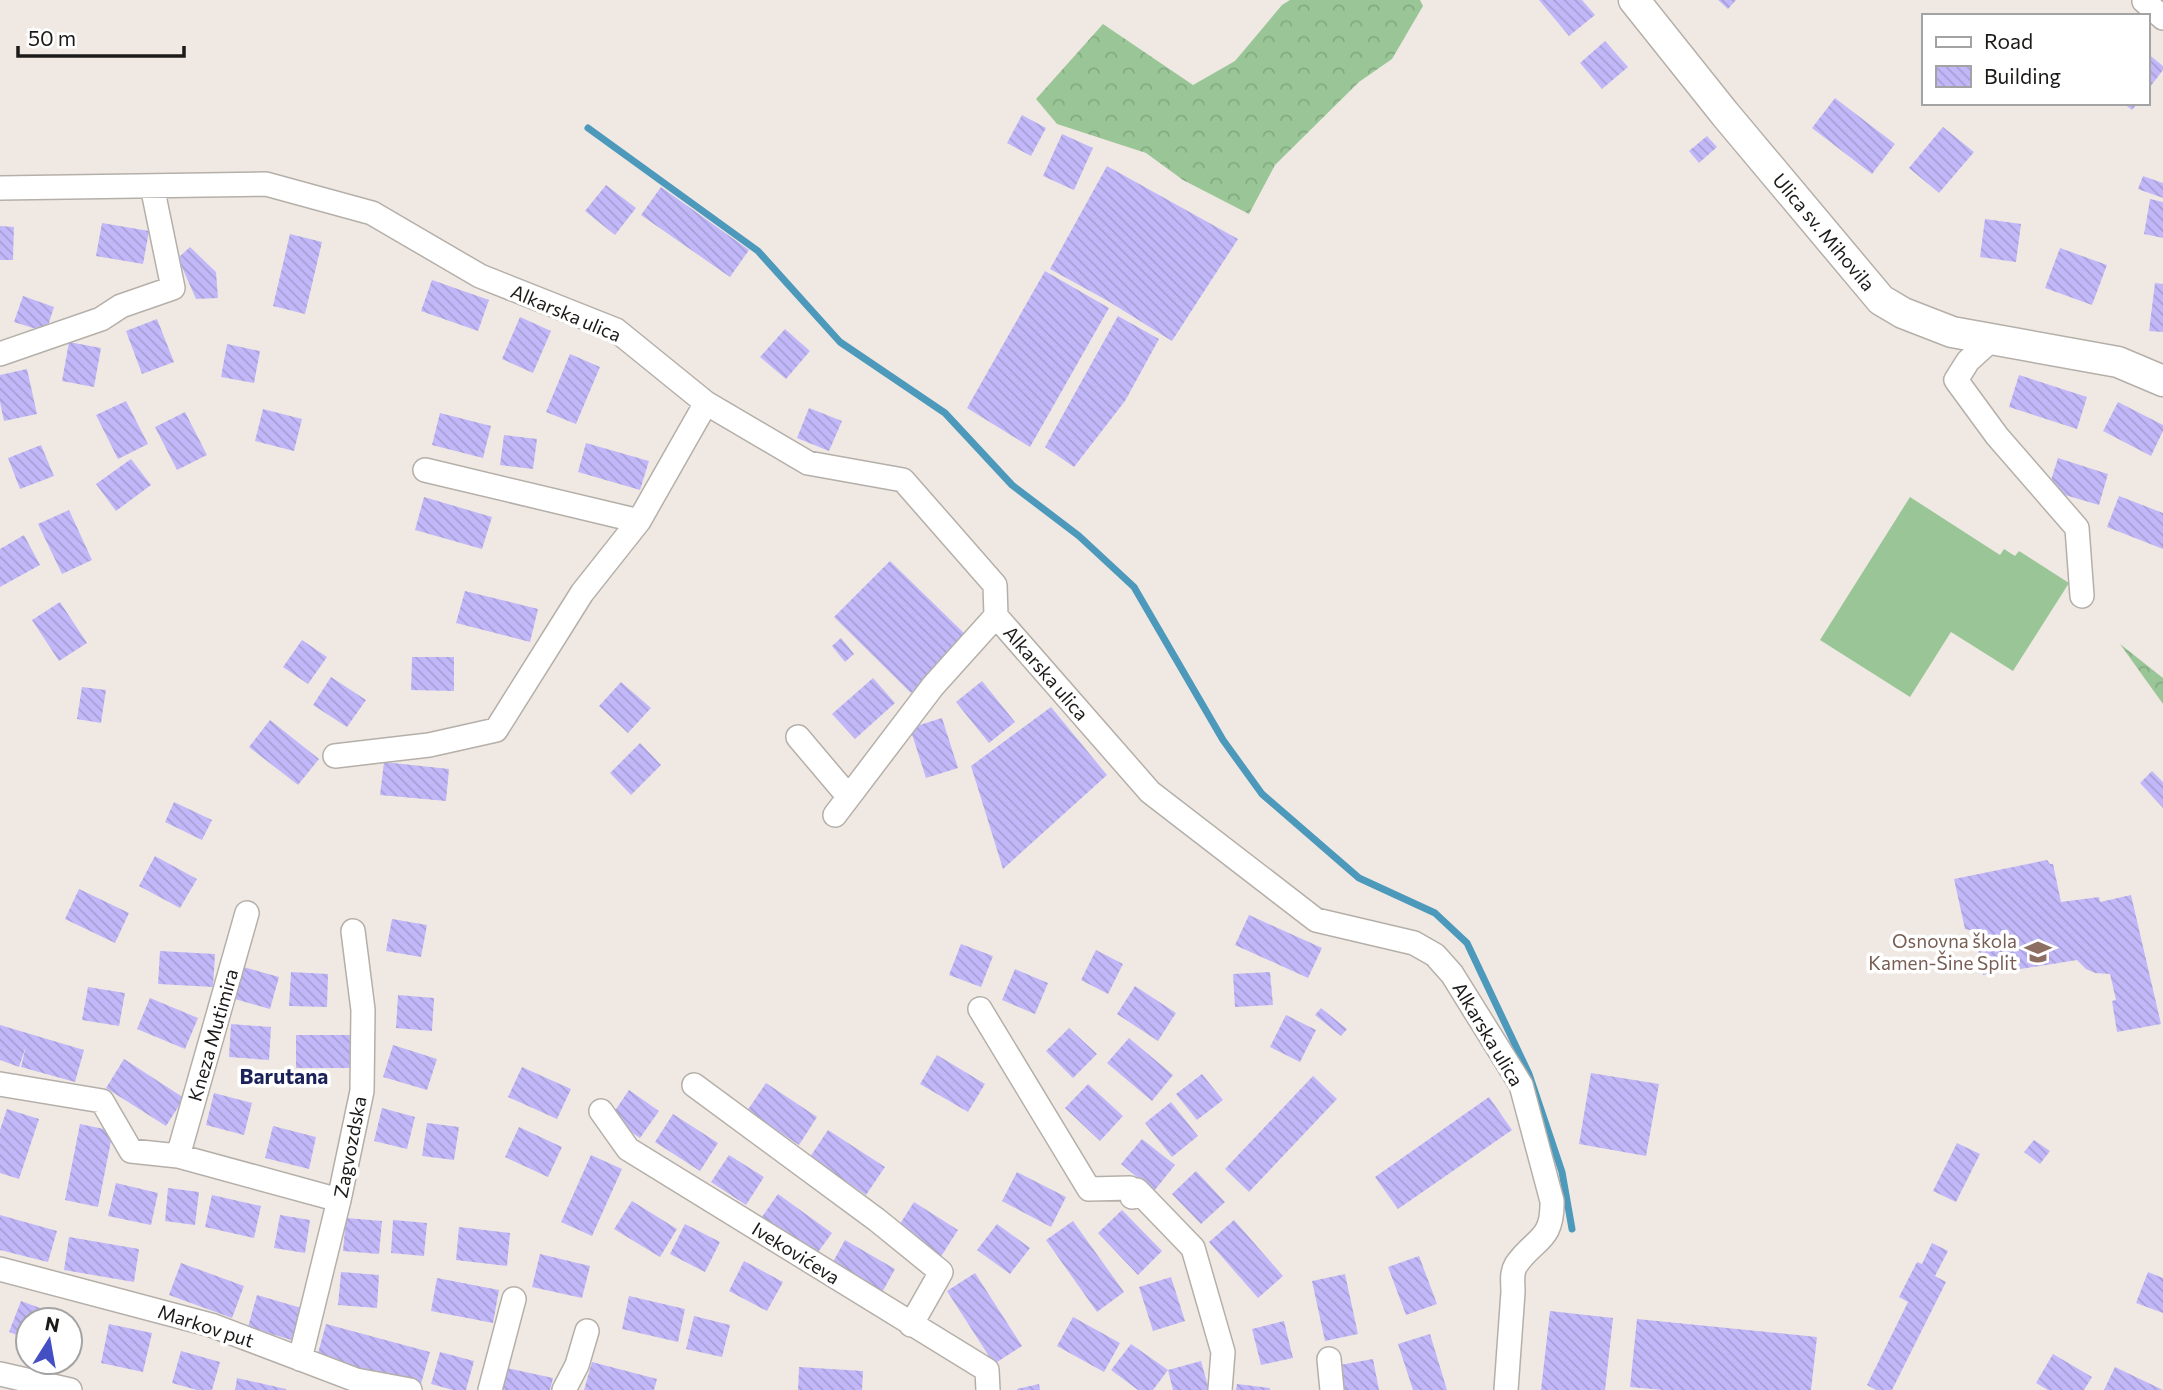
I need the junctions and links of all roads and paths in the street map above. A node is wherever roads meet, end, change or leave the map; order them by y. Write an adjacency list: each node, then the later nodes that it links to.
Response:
1 (1634, 0): 6 (street, Ulica sv. Mihovila)
2 (2144, 1): 3 (street)
3 (2163, 18)
4 (152, 186): 5 (street, Alkarska ulica); 7 (street); 9 (street, Alkarska ulica)
5 (0, 188)
6 (1990, 341): 8 (street, Ulica sv. Mihovila); 12 (street)
7 (0, 354)
8 (2163, 381)
9 (706, 403): 11 (street); 13 (street, Alkarska ulica)
10 (425, 470): 11 (street)
11 (639, 521): 15 (street)
12 (2082, 596)
13 (996, 616): 16 (street); 40 (street, Alkarska ulica)
14 (798, 737): 16 (street)
15 (335, 756)
16 (848, 796): 17 (street)
17 (835, 815)
18 (247, 913): 24 (street, Kneza Mutimira)
19 (353, 931): 25 (street, Zagvozdska)
20 (980, 1009): 38 (street)
21 (0, 1084): 24 (street)
22 (694, 1085): 28 (street)
23 (601, 1111): 28 (street, Ivekovićeva)
24 (178, 1156): 25 (street)
25 (340, 1200): 30 (street, Zagvozdska)
26 (0, 1269): 30 (street, Markov put)
27 (514, 1299): 35 (street)
28 (911, 1325): 37 (street, Ivekovićeva)
29 (587, 1331): 36 (street)
30 (300, 1359): 34 (street, Markov put)
31 (1329, 1359): 39 (street)
32 (0, 1374): 33 (street)
33 (70, 1390)
34 (410, 1390)
35 (490, 1390)
36 (564, 1390)
37 (988, 1390)
38 (1220, 1390)
39 (1332, 1390)
40 (1506, 1390)

